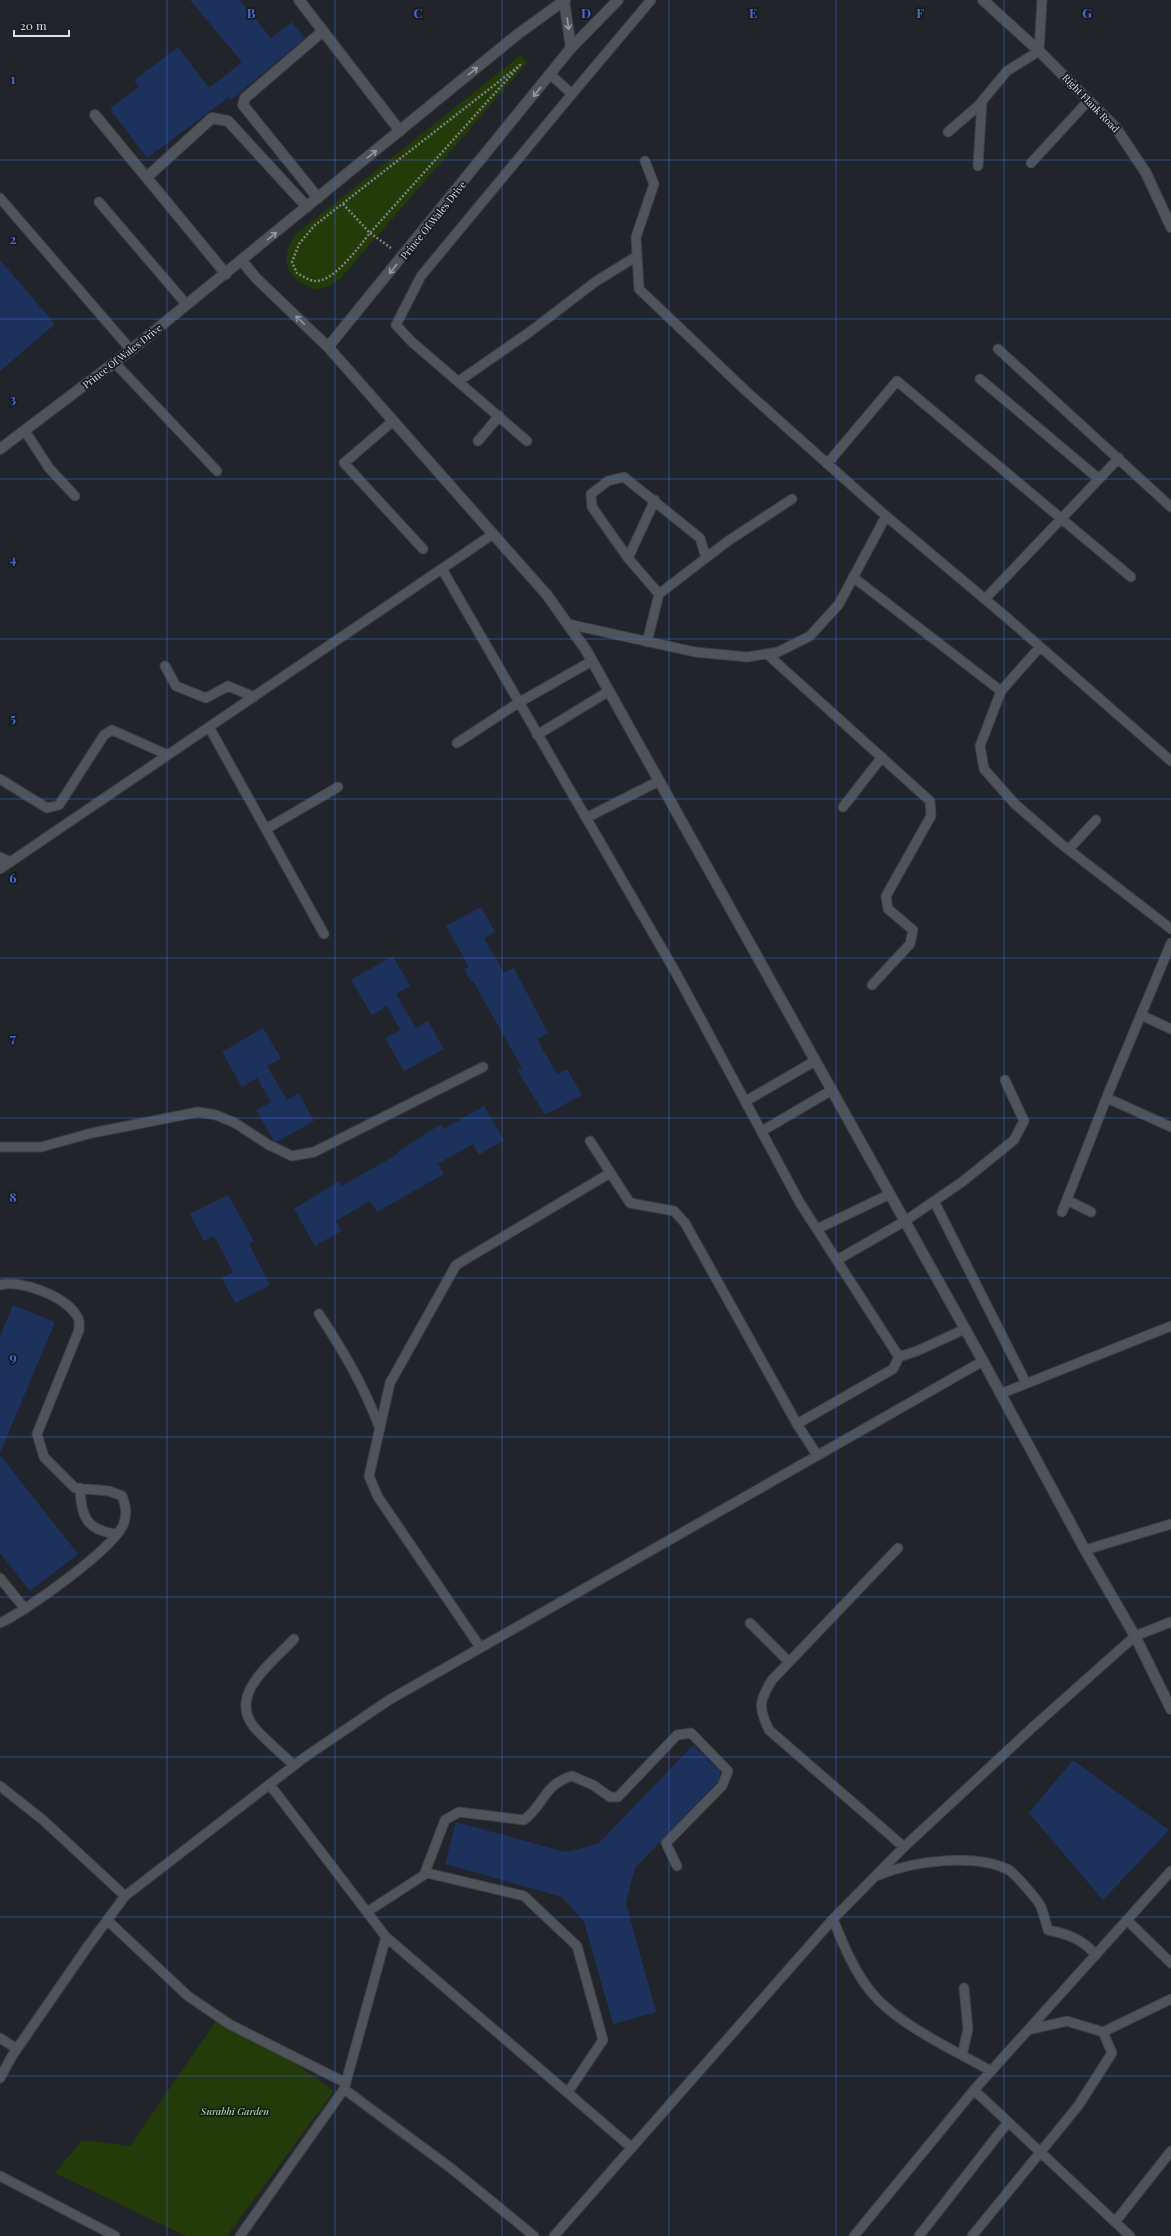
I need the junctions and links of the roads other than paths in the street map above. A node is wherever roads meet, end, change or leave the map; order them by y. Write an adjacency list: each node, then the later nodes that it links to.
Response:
1 (298, 0): 7 (street)
2 (564, 0): 8 (street, one-way to 8); 15 (street, Prince Of Wales Drive, one-way to 2)
3 (618, 0): 8 (street, Prince Of Wales Drive)
4 (651, 0): 11 (lane)
5 (983, 0): 9 (street, Right Flank Road)
6 (1042, 0): 9 (lane)
7 (323, 31): 15 (street); 22 (street)
8 (571, 48): 10 (street, Prince Of Wales Drive)
9 (1039, 51): 12 (street, Right Flank Road); 13 (lane)
10 (551, 75): 11 (lane); 30 (street, Prince Of Wales Drive, one-way to 30)
11 (572, 94): 35 (lane)
12 (1089, 100): 18 (lane); 25 (street, Right Flank Road)
13 (982, 101): 16 (lane); 19 (lane)
14 (95, 115): 20 (street)
15 (400, 131): 22 (street, Prince Of Wales Drive, one-way to 15)
16 (948, 132)
17 (645, 161): 26 (lane)
18 (1031, 163)
19 (978, 166)
20 (147, 177): 24 (street); 28 (street)
21 (0, 198): 32 (lane)
22 (318, 198): 24 (street, Prince Of Wales Drive)
23 (99, 202): 29 (lane)
24 (307, 207): 27 (street, Prince Of Wales Drive, one-way to 24)
25 (1171, 227)
26 (637, 256): 35 (lane); 43 (lane)
27 (242, 261): 28 (street, Prince Of Wales Drive); 30 (street, one-way to 27)
28 (226, 274): 29 (street, Prince Of Wales Drive)
29 (188, 305): 32 (street, Prince Of Wales Drive)
30 (328, 347): 37 (street)
31 (998, 349): 42 (lane)
32 (131, 350): 33 (street, Prince Of Wales Drive)
33 (115, 363): 38 (street, Prince Of Wales Drive); 44 (lane)
34 (980, 379): 45 (lane)
35 (458, 381): 36 (lane)
36 (499, 416): 39 (lane); 40 (lane)
37 (393, 421): 52 (street); 53 (lane)
38 (25, 431): 41 (street, Prince Of Wales Drive); 46 (lane)
39 (478, 441)
40 (527, 441)
41 (0, 449)
42 (1119, 458): 45 (lane); 49 (lane)
43 (827, 464): 50 (lane); 51 (lane)
44 (217, 470)
45 (1099, 479): 51 (lane)
46 (75, 496)
47 (792, 499): 55 (lane)
48 (655, 500): 54 (lane); 54 (lane); 55 (lane)
49 (1171, 507)
50 (886, 516): 57 (lane); 60 (lane)
51 (1060, 518): 58 (lane); 60 (lane)
52 (493, 534): 56 (lane); 61 (street)
53 (423, 549)
54 (628, 558): 59 (lane)
55 (706, 558): 59 (lane)
56 (442, 569): 69 (lane); 70 (lane)
57 (853, 577): 64 (lane); 67 (lane)
58 (1131, 577)
59 (659, 594): 62 (lane)
60 (985, 599): 63 (lane)
61 (568, 624): 62 (lane); 65 (street)
62 (647, 642): 64 (lane)
63 (1040, 647): 67 (lane); 76 (lane)
64 (767, 654): 75 (lane)
65 (592, 661): 68 (street); 70 (lane)
66 (166, 666): 69 (lane)
67 (1001, 690): 84 (lane)
68 (609, 691): 72 (lane); 78 (street)
69 (254, 697): 71 (lane)
70 (518, 703): 72 (lane); 73 (lane)
71 (209, 727): 74 (lane); 83 (lane)
72 (537, 735): 81 (lane)
73 (457, 743)
74 (168, 755): 77 (lane); 86 (lane)
75 (882, 757): 80 (lane); 91 (lane)
76 (1171, 761)
77 (0, 779)
78 (659, 781): 81 (lane); 94 (street)
79 (338, 787): 83 (lane)
80 (843, 807)
81 (586, 818): 99 (lane)
82 (1096, 820): 84 (lane)
83 (266, 829): 89 (lane)
84 (1068, 849): 88 (lane)
85 (0, 857): 86 (lane)
86 (10, 862): 87 (lane)
87 (0, 869)
88 (1171, 928)
89 (324, 934)
90 (1171, 942): 92 (lane)
91 (872, 984)
92 (1141, 1015): 93 (lane); 98 (lane)
93 (1171, 1029)
94 (815, 1061): 97 (street); 99 (lane)
95 (483, 1067): 103 (lane)
96 (1004, 1080): 106 (lane)
97 (832, 1090): 101 (lane); 105 (street)
98 (1107, 1098): 100 (lane); 107 (lane)
99 (746, 1101): 101 (lane)
100 (1171, 1127)
101 (762, 1131): 111 (lane)
102 (590, 1141): 104 (lane)
103 (0, 1148)
104 (610, 1173): 121 (lane); 122 (lane)
105 (890, 1194): 110 (street); 111 (lane)
106 (934, 1200): 110 (lane); 119 (lane)
107 (1067, 1200): 108 (lane); 109 (lane)
108 (1062, 1212)
109 (1091, 1212)
110 (905, 1221): 112 (lane); 116 (street)
111 (817, 1229): 112 (lane)
112 (837, 1260): 117 (lane)
113 (0, 1285): 124 (lane)
114 (319, 1314): 122 (lane)
115 (1171, 1326): 119 (lane)
116 (965, 1329): 117 (lane); 118 (street)
117 (899, 1357): 121 (lane)
118 (983, 1361): 120 (street); 123 (lane)
119 (1026, 1383): 120 (lane)
120 (1000, 1394): 128 (street)
121 (797, 1424): 123 (lane)
122 (380, 1429): 136 (lane)
123 (817, 1455): 136 (lane)
124 (80, 1488): 126 (lane); 126 (lane)
125 (1171, 1524): 128 (lane)
126 (116, 1534): 130 (lane)
127 (898, 1548): 137 (lane)
128 (1085, 1550): 134 (street)
129 (0, 1578): 130 (lane)
130 (25, 1609): 132 (lane)
131 (1171, 1622): 134 (lane)
132 (0, 1623)
133 (750, 1623): 137 (lane)
134 (1135, 1636): 138 (street); 142 (lane)
135 (294, 1639): 139 (lane)
136 (480, 1647): 139 (lane)
137 (790, 1662): 142 (lane)
138 (1171, 1709)
139 (294, 1765): 140 (lane)
140 (270, 1785): 147 (lane); 148 (lane)
141 (0, 1786): 147 (lane)
142 (904, 1847): 146 (lane)
143 (677, 1866): 145 (lane)
144 (1171, 1871): 151 (lane)
145 (424, 1875): 148 (lane); 166 (lane)
146 (876, 1876): 149 (lane); 153 (lane)
147 (125, 1896): 150 (lane)
148 (367, 1912): 152 (lane)
149 (833, 1919): 161 (lane); 168 (lane)
150 (107, 1920): 160 (lane); 164 (lane)
151 (1127, 1920): 153 (lane); 154 (lane)
152 (386, 1937): 164 (lane); 166 (lane)
153 (1096, 1955): 157 (lane)
154 (1171, 1963)
155 (964, 1988): 161 (lane)
156 (1171, 1999): 158 (lane)
157 (1028, 2030): 158 (lane); 162 (lane)
158 (1103, 2032): 170 (lane)
159 (0, 2038): 160 (lane)
160 (17, 2049): 163 (lane)
161 (962, 2055): 162 (lane)
162 (991, 2071): 165 (lane)
163 (0, 2078)
164 (345, 2086): 174 (lane); 175 (lane)
165 (974, 2090): 167 (lane); 177 (lane)
166 (568, 2092): 168 (lane)
167 (1008, 2122): 170 (lane); 178 (lane)
168 (632, 2148): 176 (lane)
169 (1171, 2151): 172 (lane)
170 (1041, 2152): 172 (lane); 179 (lane)
171 (0, 2176): 173 (lane)
172 (1115, 2222): 180 (lane)
173 (116, 2236)
174 (240, 2236)
175 (534, 2236)
176 (554, 2236)
177 (854, 2236)
178 (919, 2236)
179 (972, 2236)
180 (1130, 2236)

